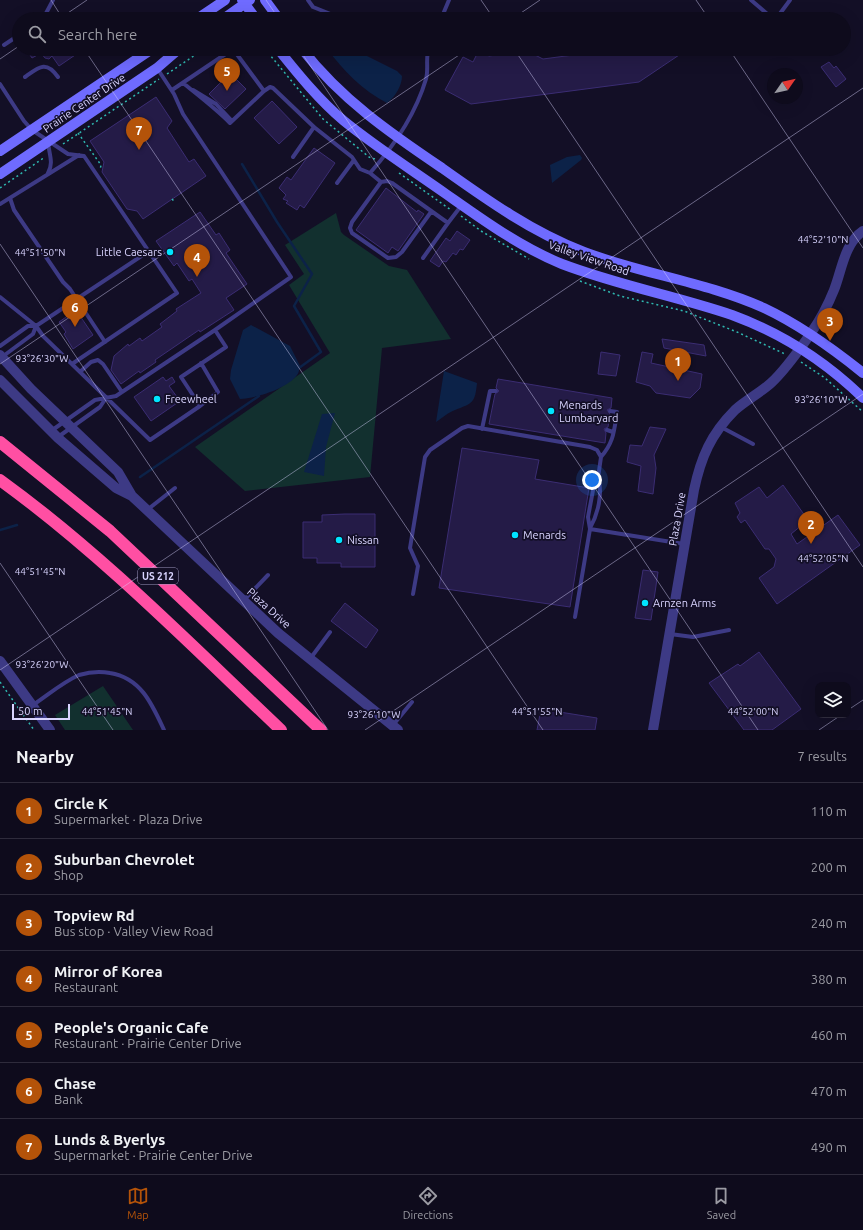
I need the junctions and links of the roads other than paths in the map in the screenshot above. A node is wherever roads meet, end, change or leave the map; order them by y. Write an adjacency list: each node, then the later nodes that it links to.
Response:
1 (53, 0): 9 (lane)
2 (225, 0): 10 (main road)
3 (265, 0): 13 (main road)
4 (308, 0): 14 (lane)
5 (448, 0): 15 (lane)
6 (751, 0): 16 (lane)
7 (246, 1): 11 (main road); 12 (main road)
8 (788, 1): 17 (lane)
9 (47, 12)
10 (207, 12)
11 (233, 12)
12 (252, 12)
13 (274, 12)
14 (326, 12)
15 (444, 12)
16 (766, 12)
17 (780, 12)
18 (12, 40): 19 (lane)
19 (4, 45)
20 (142, 56): 35 (main road, Prairie Center Drive)
21 (171, 56): 27 (main road, Prairie Center Drive)
22 (223, 56): 30 (lane)
23 (238, 56): 33 (lane)
24 (284, 56): 39 (main road, Valley View Road)
25 (308, 56): 36 (main road, Valley View Road)
26 (428, 56): 36 (lane)
27 (157, 68): 32 (lane); 37 (main road, Prairie Center Drive)
28 (25, 77): 29 (lane)
29 (58, 77)
30 (183, 83): 32 (lane); 33 (lane)
31 (0, 84): 35 (lane)
32 (172, 90): 59 (lane)
33 (264, 91): 34 (lane)
34 (314, 127): 41 (lane); 42 (lane)
35 (32, 130): 37 (lane); 38 (main road, Prairie Center Drive)
36 (396, 138): 39 (lane); 60 (main road, Valley View Road)
37 (48, 142): 40 (lane); 44 (main road, Prairie Center Drive); 45 (lane)
38 (0, 151)
39 (386, 152): 43 (lane); 50 (main road, Valley View Road)
40 (79, 155): 45 (lane); 54 (lane)
41 (294, 157)
42 (354, 160): 43 (lane); 47 (lane)
43 (370, 173): 46 (lane)
44 (0, 174)
45 (48, 174): 48 (lane)
46 (381, 182): 51 (lane); 51 (lane)
47 (337, 183)
48 (10, 198): 49 (lane); 57 (lane)
49 (0, 204)
50 (461, 205): 52 (lane); 63 (main road, Valley View Road)
51 (431, 212): 52 (lane)
52 (448, 223): 55 (lane)
53 (863, 231): 60 (street, Plaza Drive)
54 (149, 250): 57 (lane); 61 (lane)
55 (423, 258)
56 (0, 297): 58 (lane)
57 (77, 299): 58 (lane); 61 (lane)
58 (36, 326): 62 (lane); 64 (lane); 66 (lane)
59 (215, 330): 65 (lane); 71 (lane)
60 (810, 334): 63 (street, Plaza Drive); 68 (main road, Valley View Road)
61 (105, 342): 66 (lane)
62 (0, 346)
63 (800, 348): 73 (main road, Valley View Road); 79 (street, Plaza Drive)
64 (0, 357): 78 (street, Plaza Drive)
65 (201, 363): 74 (lane); 74 (lane)
66 (72, 364): 67 (lane)
67 (80, 372): 71 (lane); 72 (lane)
68 (863, 373)
69 (0, 380): 83 (street, Plaza Drive)
70 (496, 391): 75 (lane)
71 (122, 392): 72 (lane)
72 (106, 398): 74 (lane); 78 (lane); 78 (lane)
73 (863, 398)
74 (200, 406)
75 (486, 411): 77 (lane); 80 (lane)
76 (610, 411): 82 (lane)
77 (492, 412)
78 (67, 425): 83 (lane); 83 (lane); 90 (street, Plaza Drive)
79 (721, 427): 85 (lane); 93 (street, Plaza Drive)
80 (482, 429): 86 (lane); 95 (lane)
81 (607, 430): 82 (lane)
82 (613, 432): 86 (lane)
83 (54, 434): 90 (street, Plaza Drive)
84 (0, 442): 109 (highway, US 212)
85 (753, 444)
86 (601, 457): 87 (lane)
87 (598, 478): 92 (lane); 92 (lane)
88 (0, 480): 108 (highway, US 212)
89 (175, 488): 91 (lane)
90 (132, 496): 91 (street, Plaza Drive)
91 (146, 510): 96 (street, Plaza Drive)
92 (590, 529): 93 (lane); 97 (lane)
93 (685, 544): 100 (street, Plaza Drive)
94 (268, 575): 96 (lane)
95 (413, 594)
96 (243, 601): 101 (street, Plaza Drive)
97 (575, 617)
98 (729, 630): 100 (lane)
99 (330, 632): 101 (lane)
100 (670, 634): 110 (street, Plaza Drive)
101 (310, 660): 105 (street, Plaza Drive)
102 (0, 661): 104 (street)
103 (412, 702): 105 (lane)
104 (32, 705): 106 (street); 107 (lane)
105 (395, 728)
106 (50, 730)
107 (164, 730)
108 (281, 730)
109 (321, 730)
110 (653, 730)

